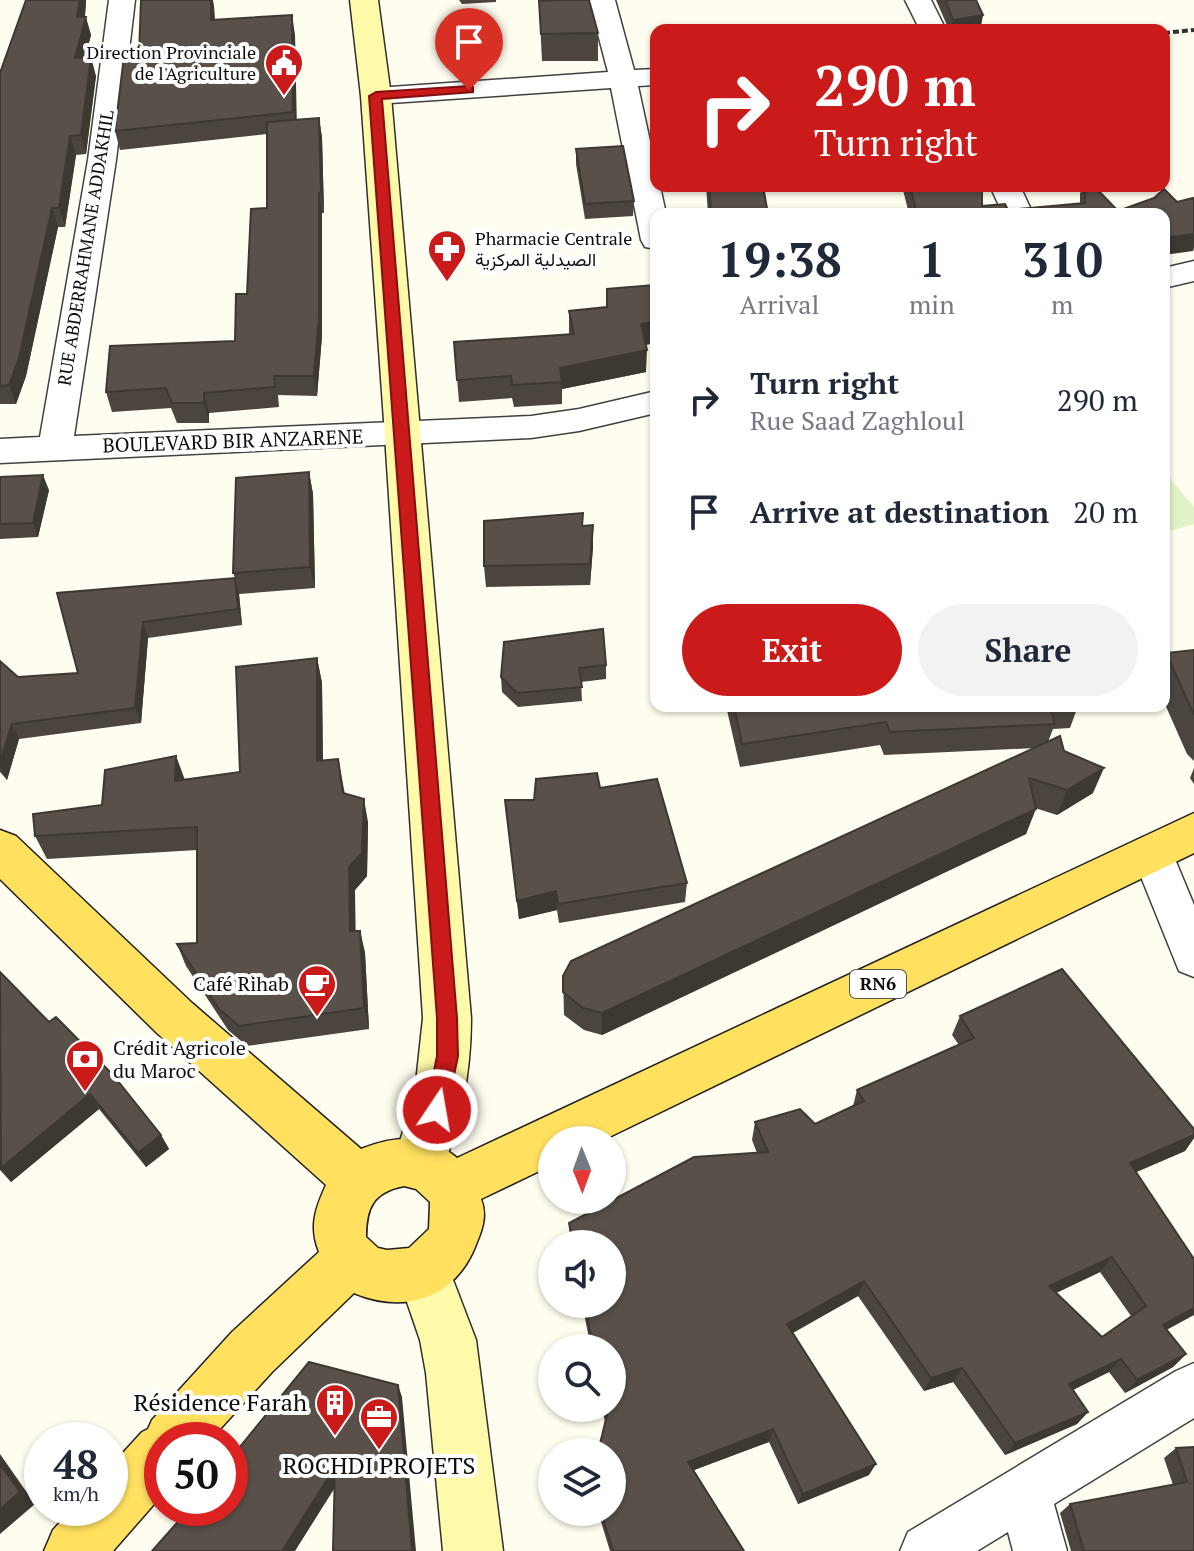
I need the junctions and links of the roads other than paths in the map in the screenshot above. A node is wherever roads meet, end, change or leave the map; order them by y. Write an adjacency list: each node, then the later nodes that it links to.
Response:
1 (122, 0): 14 (street, RUE ABDERRAHMANE ADDAKHIL)
2 (364, 0): 8 (main road)
3 (602, 0): 7 (street)
4 (918, 0): 5 (street)
5 (930, 24)
6 (650, 77): 7 (street)
7 (623, 79): 8 (street); 9 (street)
8 (376, 96): 13 (main road)
9 (650, 211)
10 (1194, 271): 11 (street)
11 (1170, 277)
12 (650, 403): 13 (street, BOULEVARD BIR ANZARENE)
13 (404, 435): 14 (street, BOULEVARD BIR ANZARENE); 19 (main road)
14 (55, 449): 15 (street, BOULEVARD BIR ANZARENE)
15 (0, 451)
16 (1173, 842): 18 (street); 19 (main road, RN6)
17 (0, 849): 20 (main road)
18 (1194, 958)
19 (435, 1175): 20 (main road, RN6); 22 (main road)
20 (358, 1179): 21 (main road)
21 (351, 1259): 22 (main road); 24 (main road)
22 (423, 1270): 28 (main road)
23 (1194, 1389): 26 (street)
24 (188, 1422)
25 (144, 1472): 27 (main road)
26 (1025, 1494): 29 (street); 30 (street)
27 (74, 1551)
28 (473, 1551)
29 (927, 1551)
30 (1040, 1551)

